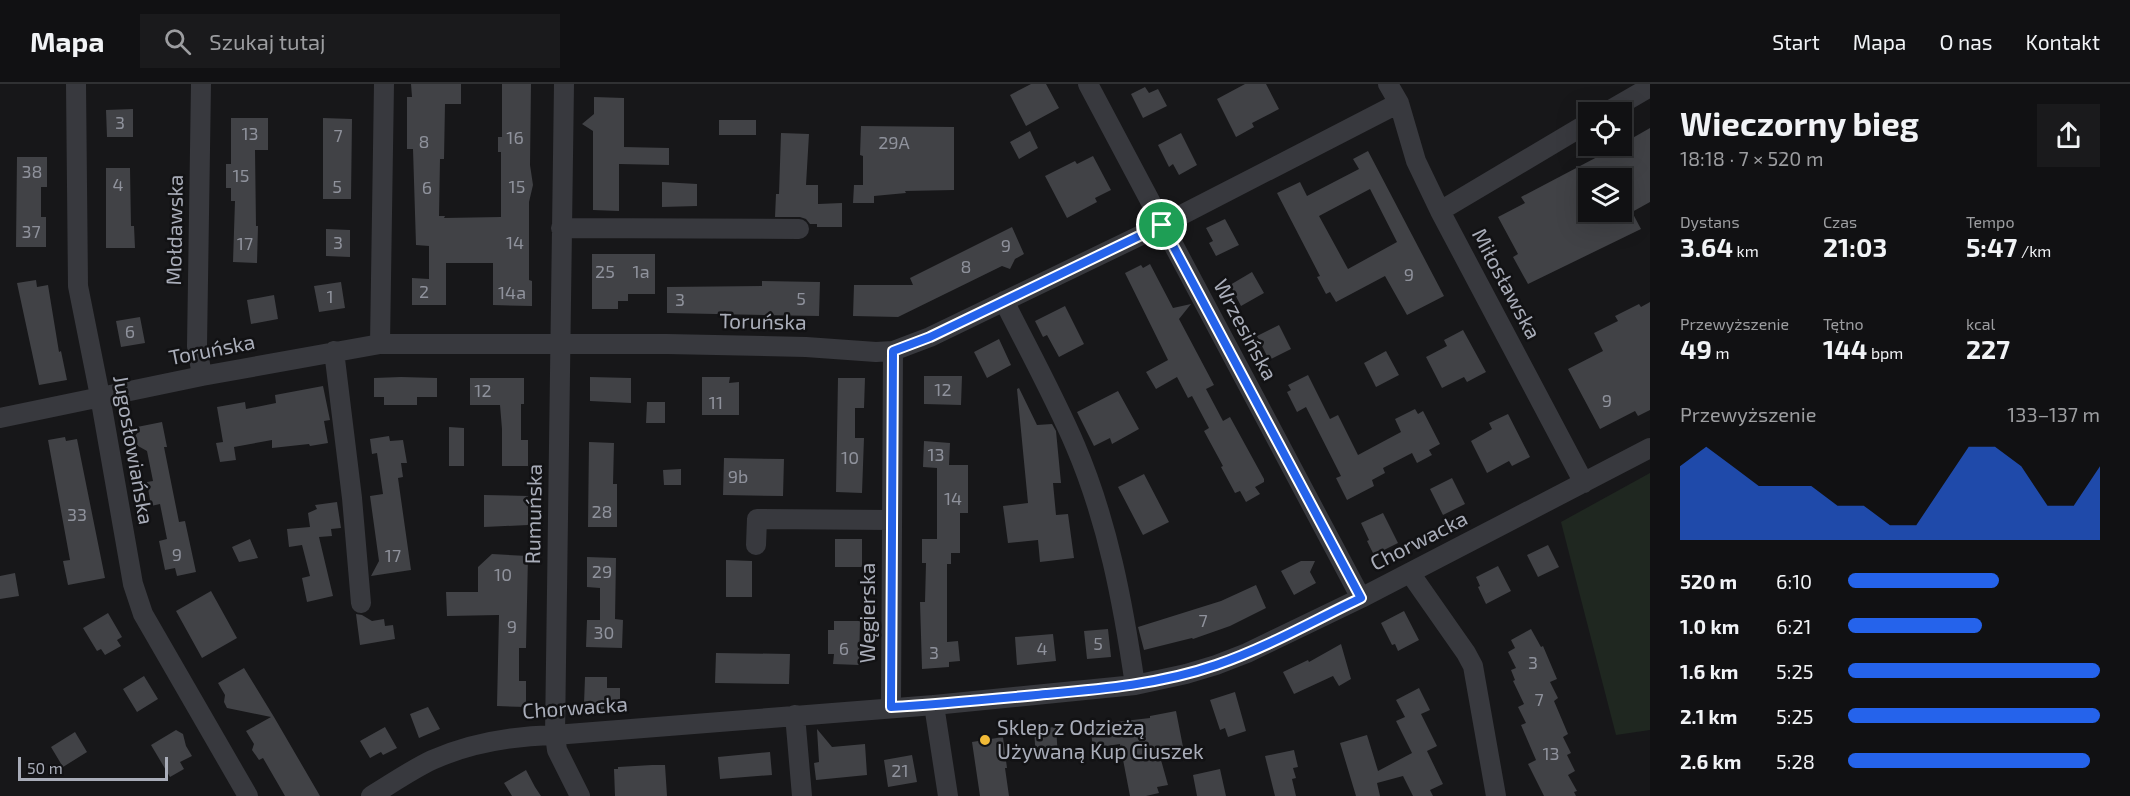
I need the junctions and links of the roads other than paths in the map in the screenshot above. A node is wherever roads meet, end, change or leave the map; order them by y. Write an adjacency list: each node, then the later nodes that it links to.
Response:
1 (76, 84): 21 (street, Jugosłowiańska)
2 (201, 84): 20 (street, Mołdawska)
3 (384, 84): 17 (street)
4 (564, 84): 13 (street, Rumuńska)
5 (1088, 84): 12 (street, Wrzesińska)
6 (1388, 84): 9 (street, Miłosławska)
7 (1650, 87): 8 (street)
8 (1624, 102)
9 (1399, 103): 11 (street, Miłosławska); 12 (street)
10 (1578, 129): 11 (street)
11 (1440, 211): 24 (street, Miłosławska)
12 (1162, 225): 15 (street, Toruńska); 28 (street, Wrzesińska)
13 (561, 228): 14 (street); 16 (street, Rumuńska)
14 (799, 229)
15 (1004, 301): 19 (street, Toruńska); 30 (street)
16 (560, 343): 17 (street, Toruńska); 19 (street, Toruńska); 34 (street, Rumuńska)
17 (381, 344): 18 (street, Toruńska)
18 (334, 351): 20 (street, Toruńska); 29 (street)
19 (893, 351): 25 (street, Węgierska)
20 (202, 376): 21 (street, Toruńska)
21 (100, 396): 22 (street, Toruńska); 35 (street, Jugosłowiańska)
22 (0, 418)
23 (1650, 448): 24 (street, Chorwacka)
24 (1584, 483): 27 (street, Chorwacka)
25 (892, 520): 26 (street); 32 (street, Węgierska)
26 (756, 545)
27 (1410, 573): 28 (street, Chorwacka); 40 (street)
28 (1361, 598): 30 (street, Chorwacka)
29 (361, 603)
30 (1135, 685): 31 (street, Chorwacka)
31 (934, 705): 32 (street, Chorwacka); 39 (street)
32 (891, 707): 33 (street, Chorwacka)
33 (795, 715): 34 (street, Chorwacka); 38 (street)
34 (555, 735): 36 (street, Chorwacka); 37 (street, Rumuńska)
35 (248, 796)
36 (371, 796)
37 (580, 796)
38 (802, 796)
39 (948, 796)
40 (1496, 796)

